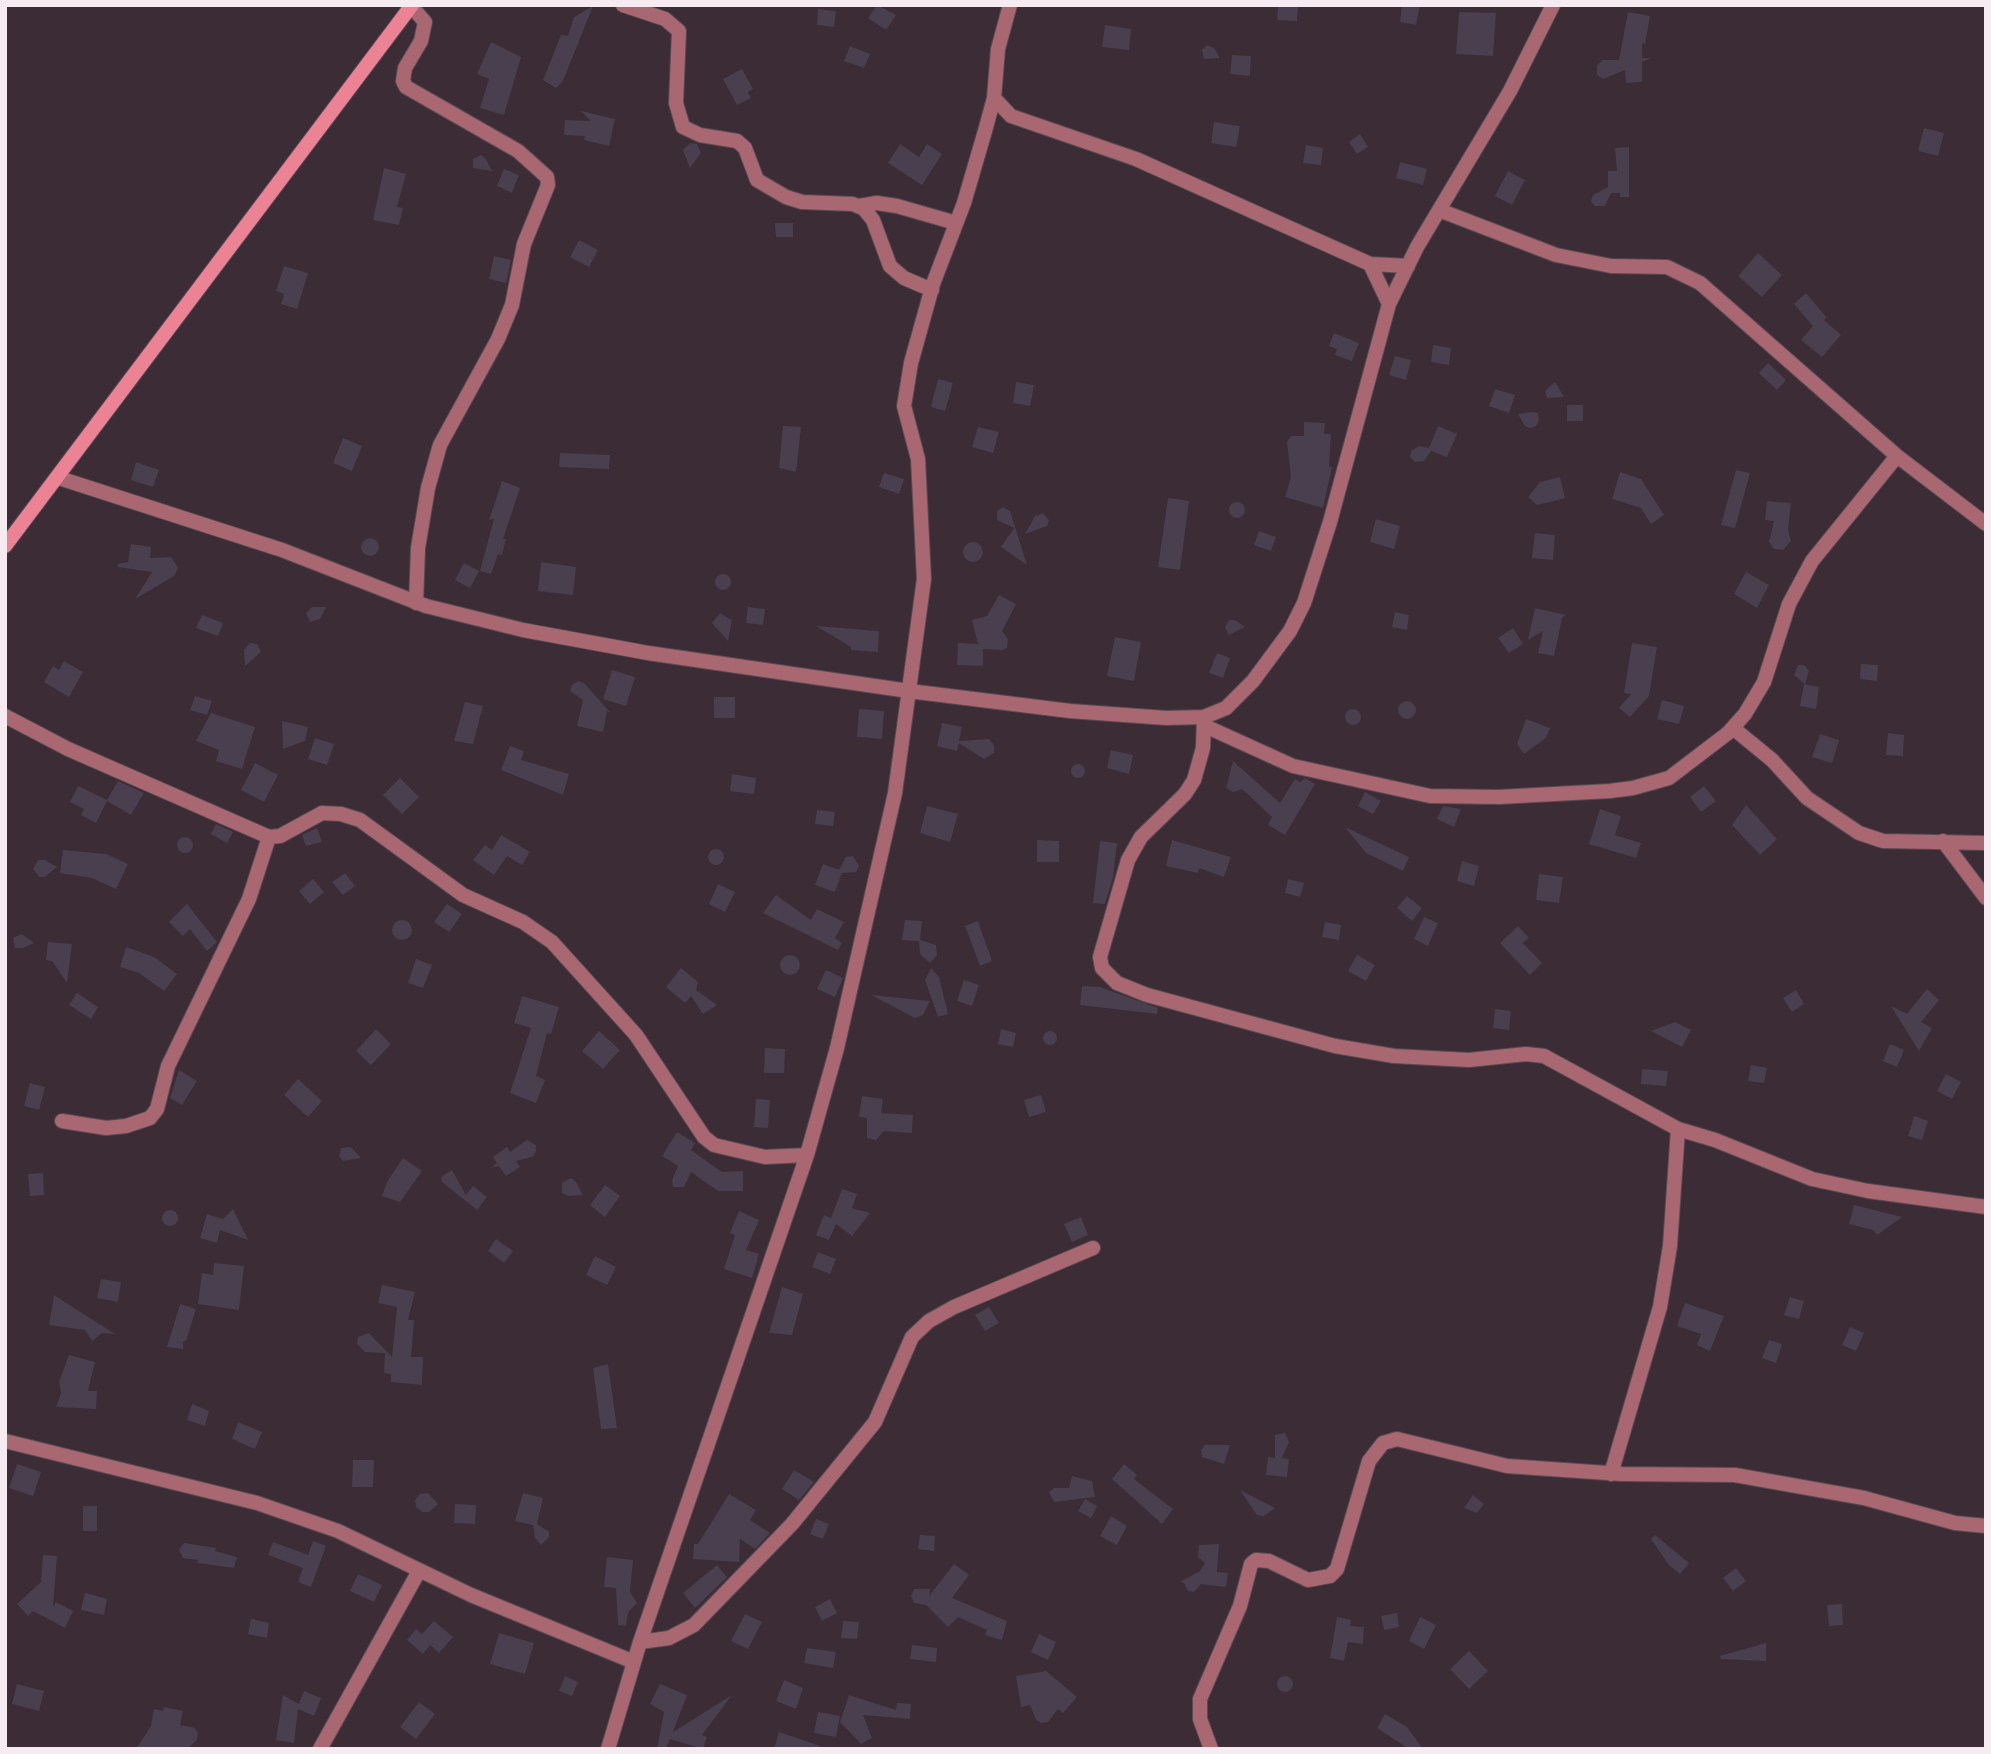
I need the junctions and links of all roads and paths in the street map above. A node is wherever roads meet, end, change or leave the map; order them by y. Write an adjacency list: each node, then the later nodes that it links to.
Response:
1 (623, 5): 8 (street)
2 (1010, 5): 5 (street)
3 (1553, 5): 9 (street)
4 (412, 6): 16 (street); 19 (street)
5 (994, 98): 6 (street); 7 (street)
6 (1011, 116): 7 (street); 11 (street)
7 (985, 131): 10 (street)
8 (859, 206): 10 (street); 13 (street)
9 (1439, 211): 12 (street); 15 (street)
10 (956, 223): 13 (street)
11 (1370, 264): 12 (street); 14 (street)
12 (1408, 266): 14 (street)
13 (932, 290): 20 (street)
14 (1389, 304): 22 (street)
15 (1897, 456): 17 (street); 23 (street)
16 (59, 478): 18 (street); 19 (street)
17 (1986, 524)
18 (5, 546)
19 (416, 603): 20 (street)
20 (909, 691): 22 (street); 30 (street)
21 (5, 716): 24 (street)
22 (1205, 721): 23 (street); 29 (street)
23 (1733, 728): 25 (street)
24 (269, 838): 28 (street); 30 (street)
25 (1943, 841): 26 (street); 27 (street)
26 (1986, 844)
27 (1986, 898)
28 (62, 1121)
29 (1678, 1129): 31 (street); 34 (street)
30 (807, 1155): 37 (street)
31 (1986, 1207)
32 (1093, 1248): 37 (street)
33 (5, 1441): 36 (street)
34 (1611, 1474): 35 (street); 41 (street)
35 (1986, 1526)
36 (419, 1571): 38 (street); 40 (street)
37 (640, 1642): 38 (street)
38 (634, 1662): 39 (street)
39 (610, 1748)
40 (320, 1749)
41 (1211, 1749)

